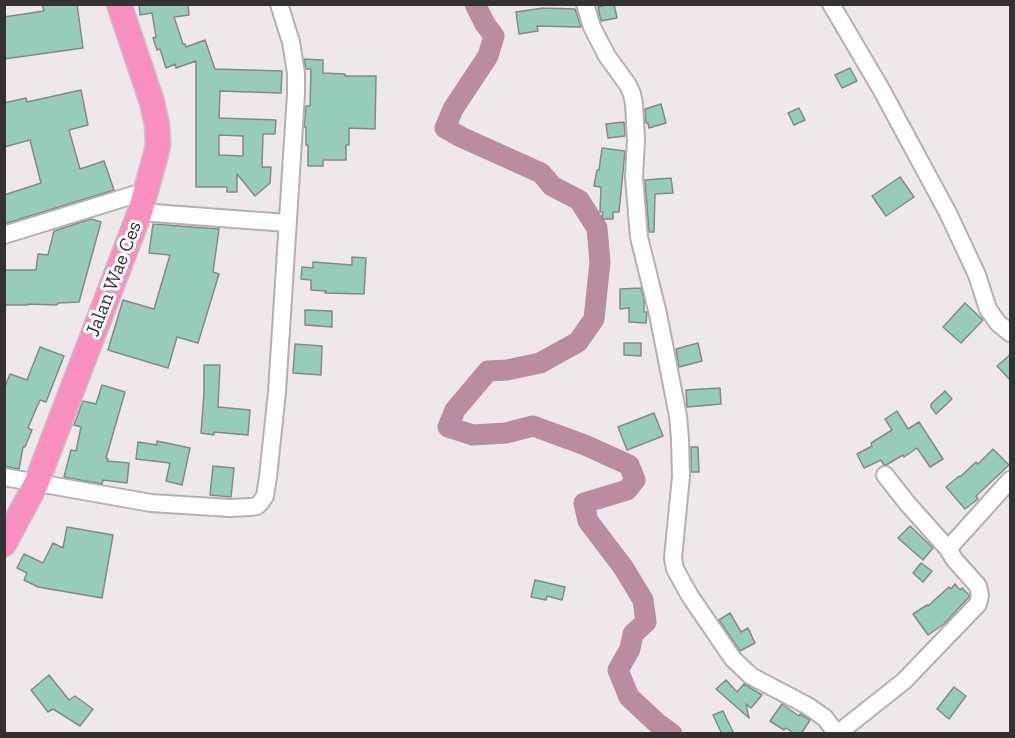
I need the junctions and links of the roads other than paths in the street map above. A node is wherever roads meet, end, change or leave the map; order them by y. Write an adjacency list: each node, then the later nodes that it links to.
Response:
1 (119, 4): 5 (highway, Jalan Wae Ces)
2 (279, 4): 6 (street)
3 (585, 4): 14 (street)
4 (831, 4): 8 (street)
5 (143, 201): 6 (street); 7 (street); 12 (highway, Jalan Wae Ces)
6 (287, 223): 12 (street)
7 (4, 235)
8 (1011, 333)
9 (885, 475): 14 (street)
10 (4, 477): 12 (street)
11 (1011, 480): 14 (street)
12 (36, 483): 13 (highway, Jalan Wae Ces)
13 (4, 544)
14 (948, 549)

